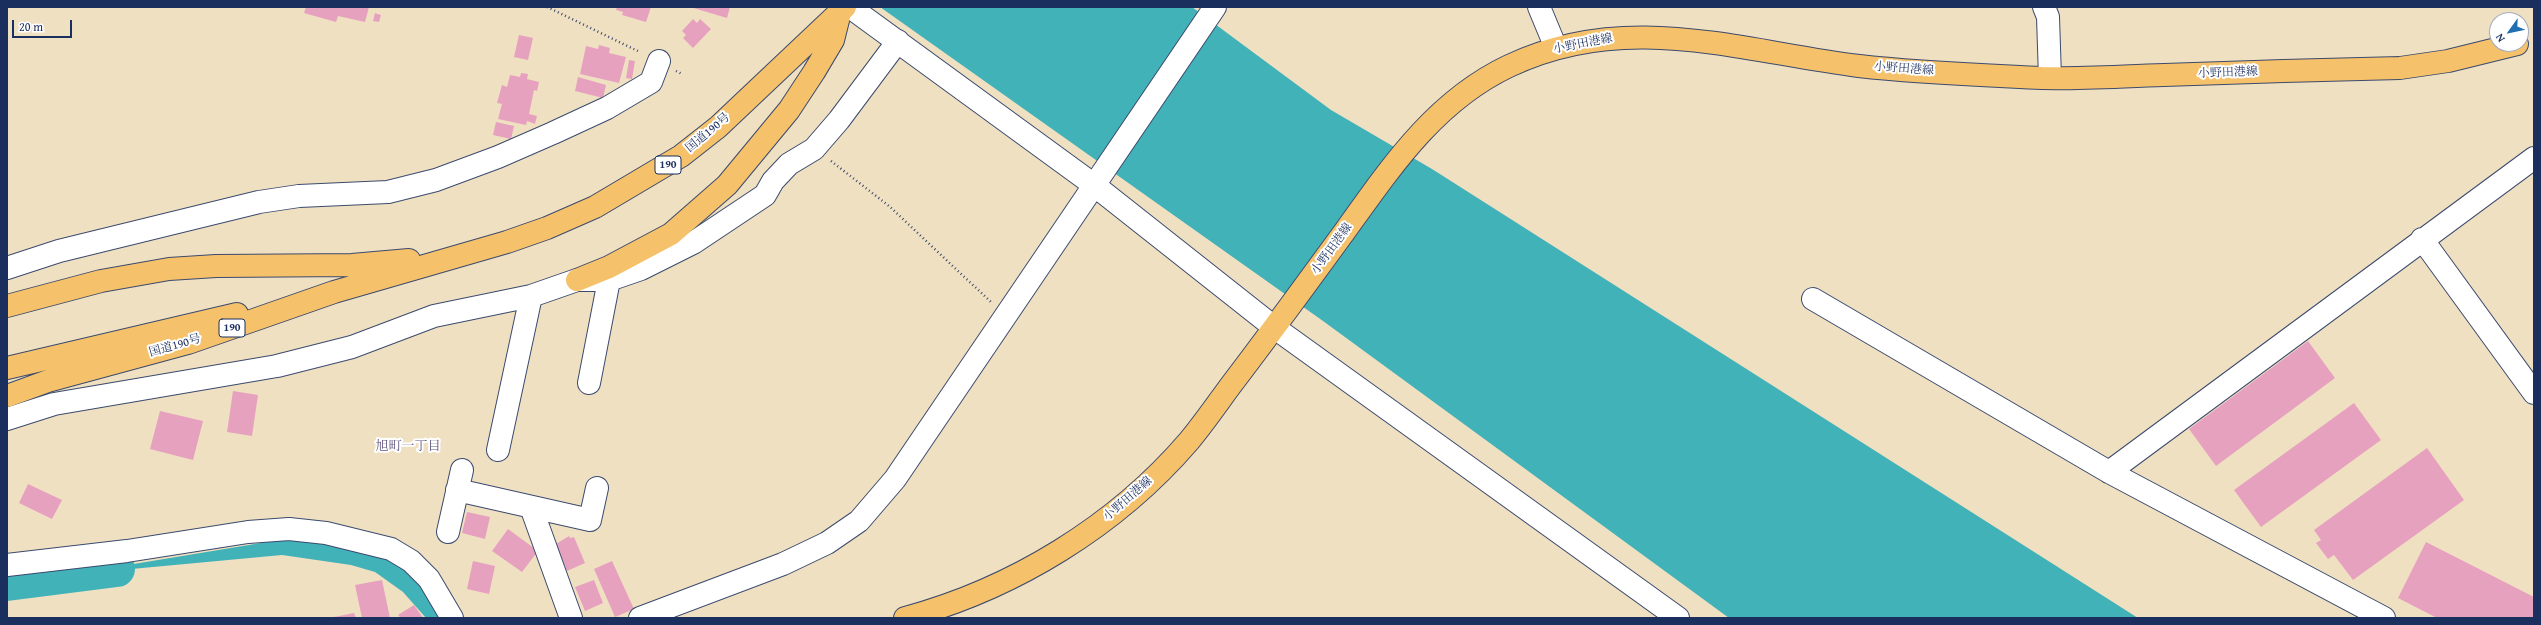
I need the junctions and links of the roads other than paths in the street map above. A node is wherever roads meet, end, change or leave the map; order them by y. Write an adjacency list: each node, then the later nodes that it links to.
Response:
1 (1539, 7): 6 (street)
2 (2044, 7): 9 (street)
3 (845, 8): 5 (street); 13 (main road, 国道190号 / 190); 15 (main road)
4 (1212, 11): 11 (street)
5 (898, 41): 11 (street); 16 (street)
6 (1556, 48): 9 (main road, 小野田港線); 21 (main road, 小野田港線)
7 (2489, 51): 9 (main road, 小野田港線)
8 (659, 61): 14 (street)
9 (2050, 78)
10 (2534, 158): 12 (street)
11 (1099, 178): 21 (street); 35 (street)
12 (2422, 240): 24 (street); 28 (street)
13 (457, 256): 17 (main road, 国道190号 / 190); 20 (main road, 国道190号 / 190)
14 (7, 268)
15 (577, 280): 16 (street); 18 (street)
16 (608, 280): 23 (street)
17 (334, 292): 22 (main road); 25 (main road, 国道190号 / 190)
18 (531, 296): 26 (street); 27 (street)
19 (1813, 299): 28 (street)
20 (7, 306)
21 (1281, 320): 36 (main road, 小野田港線); 37 (street)
22 (7, 368)
23 (589, 382)
24 (2534, 393)
25 (7, 396)
26 (7, 419)
27 (498, 450)
28 (2110, 472): 38 (street)
29 (597, 488): 30 (street)
30 (531, 507): 31 (street); 34 (street)
31 (448, 532)
32 (7, 565): 33 (street)
33 (452, 618)
34 (571, 618)
35 (640, 618)
36 (905, 618)
37 (1678, 618)
38 (2384, 618)

